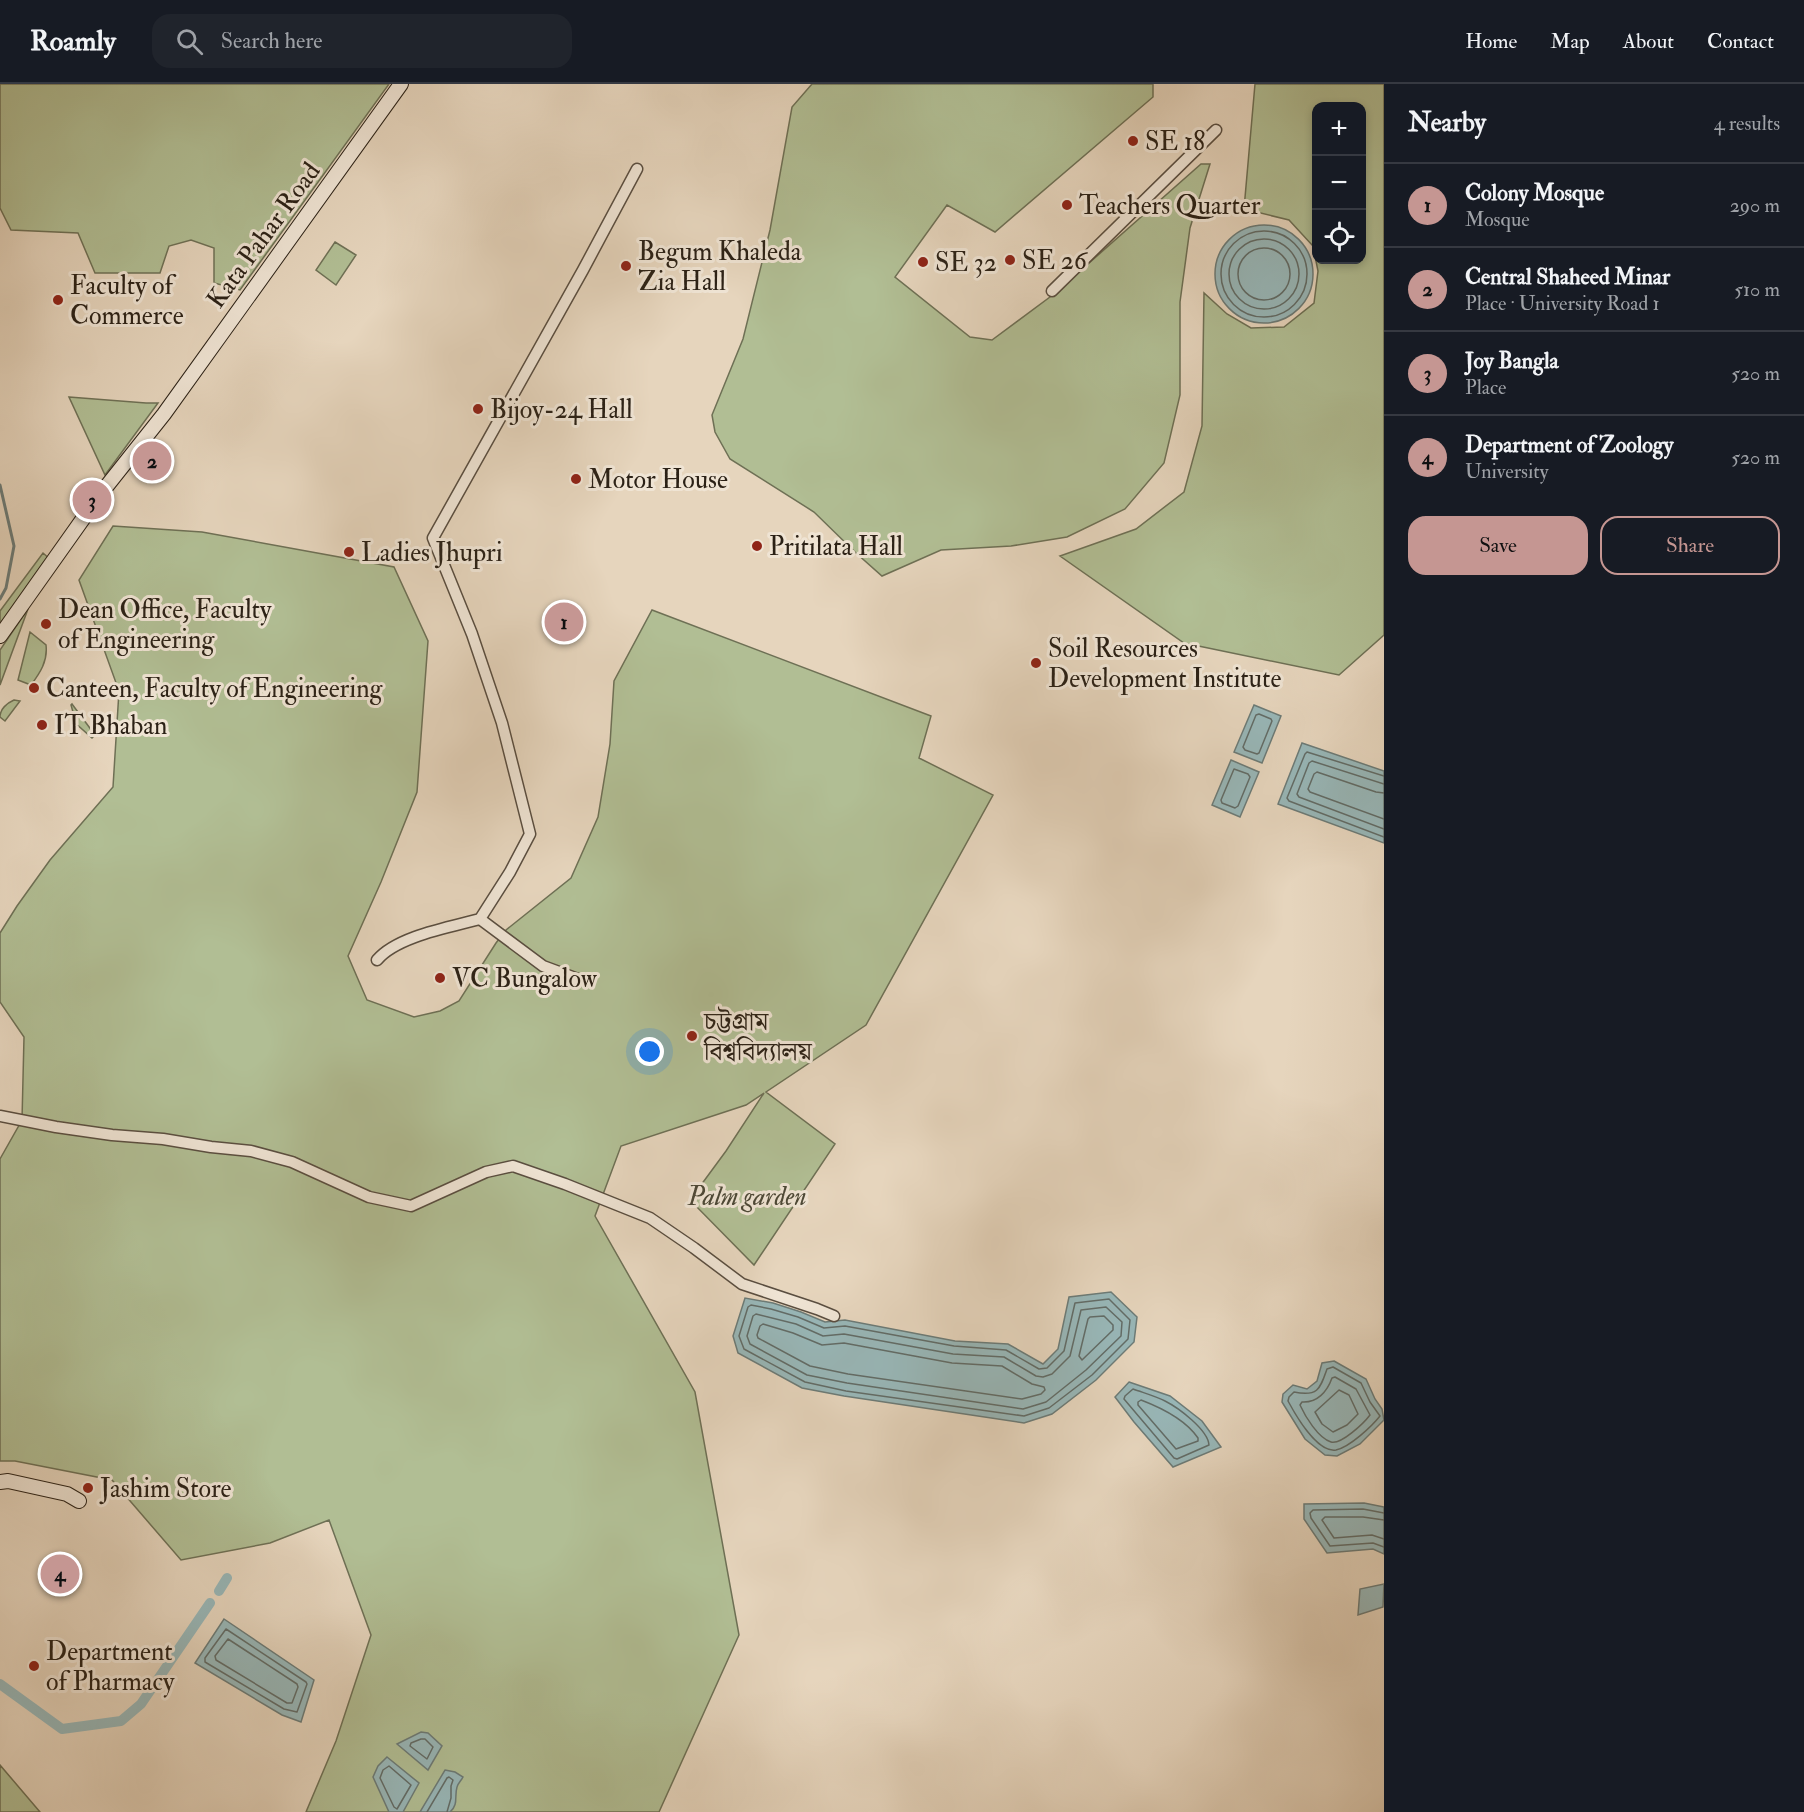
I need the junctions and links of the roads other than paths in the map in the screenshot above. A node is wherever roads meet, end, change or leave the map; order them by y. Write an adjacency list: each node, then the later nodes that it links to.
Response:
1 (402, 84): 5 (street, Kata Pahar Road)
2 (1216, 130): 4 (street)
3 (637, 169): 6 (street)
4 (1052, 291)
5 (0, 636)
6 (480, 919): 7 (street); 8 (street)
7 (377, 960)
8 (578, 979)
9 (0, 1116): 10 (street)
10 (834, 1316)
11 (0, 1482): 12 (street)
12 (79, 1501)

